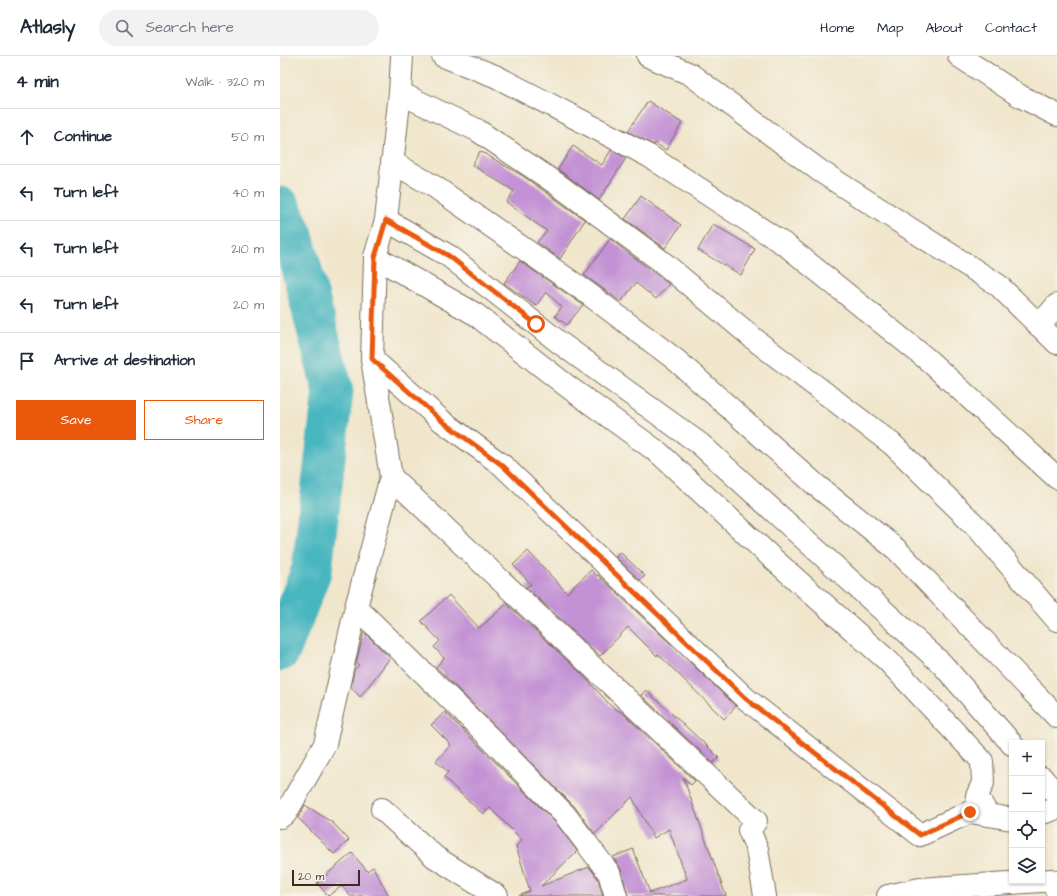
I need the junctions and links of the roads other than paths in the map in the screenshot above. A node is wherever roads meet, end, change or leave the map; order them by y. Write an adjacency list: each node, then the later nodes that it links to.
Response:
1 (402, 56): 5 (street)
2 (443, 56): 15 (street)
3 (960, 56): 6 (street)
4 (656, 60): 11 (street)
5 (400, 93): 7 (street); 17 (street)
6 (1057, 115)
7 (392, 162): 8 (street); 18 (street)
8 (386, 220): 9 (street); 19 (street)
9 (375, 257): 13 (street); 25 (street)
10 (1057, 305): 11 (street)
11 (1040, 326): 12 (street)
12 (1057, 343)
13 (372, 359): 14 (street); 25 (street)
14 (391, 477): 16 (street); 32 (street)
15 (1057, 478)
16 (356, 607): 26 (street); 31 (street)
17 (1057, 620)
18 (1057, 717)
19 (1009, 741)
20 (1045, 781): 21 (street)
21 (1057, 795)
22 (1057, 806): 24 (street)
23 (382, 809): 30 (street)
24 (1045, 811)
25 (988, 815): 27 (street)
26 (280, 817)
27 (1009, 818)
28 (1049, 883): 29 (street)
29 (962, 891): 33 (street)
30 (496, 896)
31 (616, 896)
32 (765, 896)
33 (888, 896)

